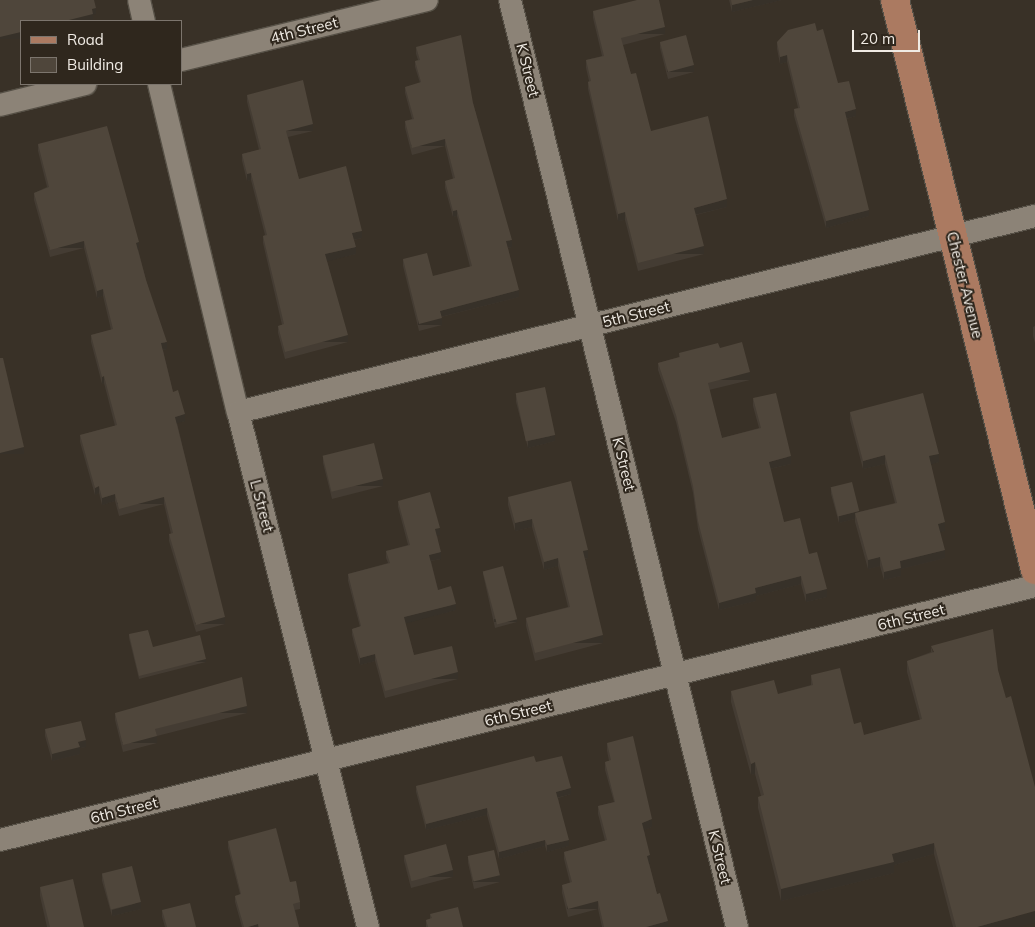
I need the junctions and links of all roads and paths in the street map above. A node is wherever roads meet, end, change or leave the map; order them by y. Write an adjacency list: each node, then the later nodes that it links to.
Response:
1 (139, 0): 5 (street)
2 (427, 0): 6 (street, 4th Street)
3 (510, 0): 12 (street, K Street)
4 (895, 0): 11 (main road, Chester Avenue)
5 (144, 20)
6 (182, 60)
7 (81, 85): 9 (street)
8 (159, 85): 13 (street, L Street)
9 (0, 105)
10 (1035, 216): 11 (street, 5th Street)
11 (953, 236): 12 (street, 5th Street); 14 (main road, Chester Avenue)
12 (590, 325): 13 (street, 5th Street); 16 (street, K Street)
13 (238, 412): 17 (street, L Street)
14 (1035, 570)
15 (1035, 586): 16 (street, 6th Street)
16 (675, 674): 17 (street, 6th Street); 20 (street, K Street)
17 (328, 760): 18 (street, 6th Street); 19 (street, L Street)
18 (0, 840)
19 (368, 927)
20 (737, 927)

